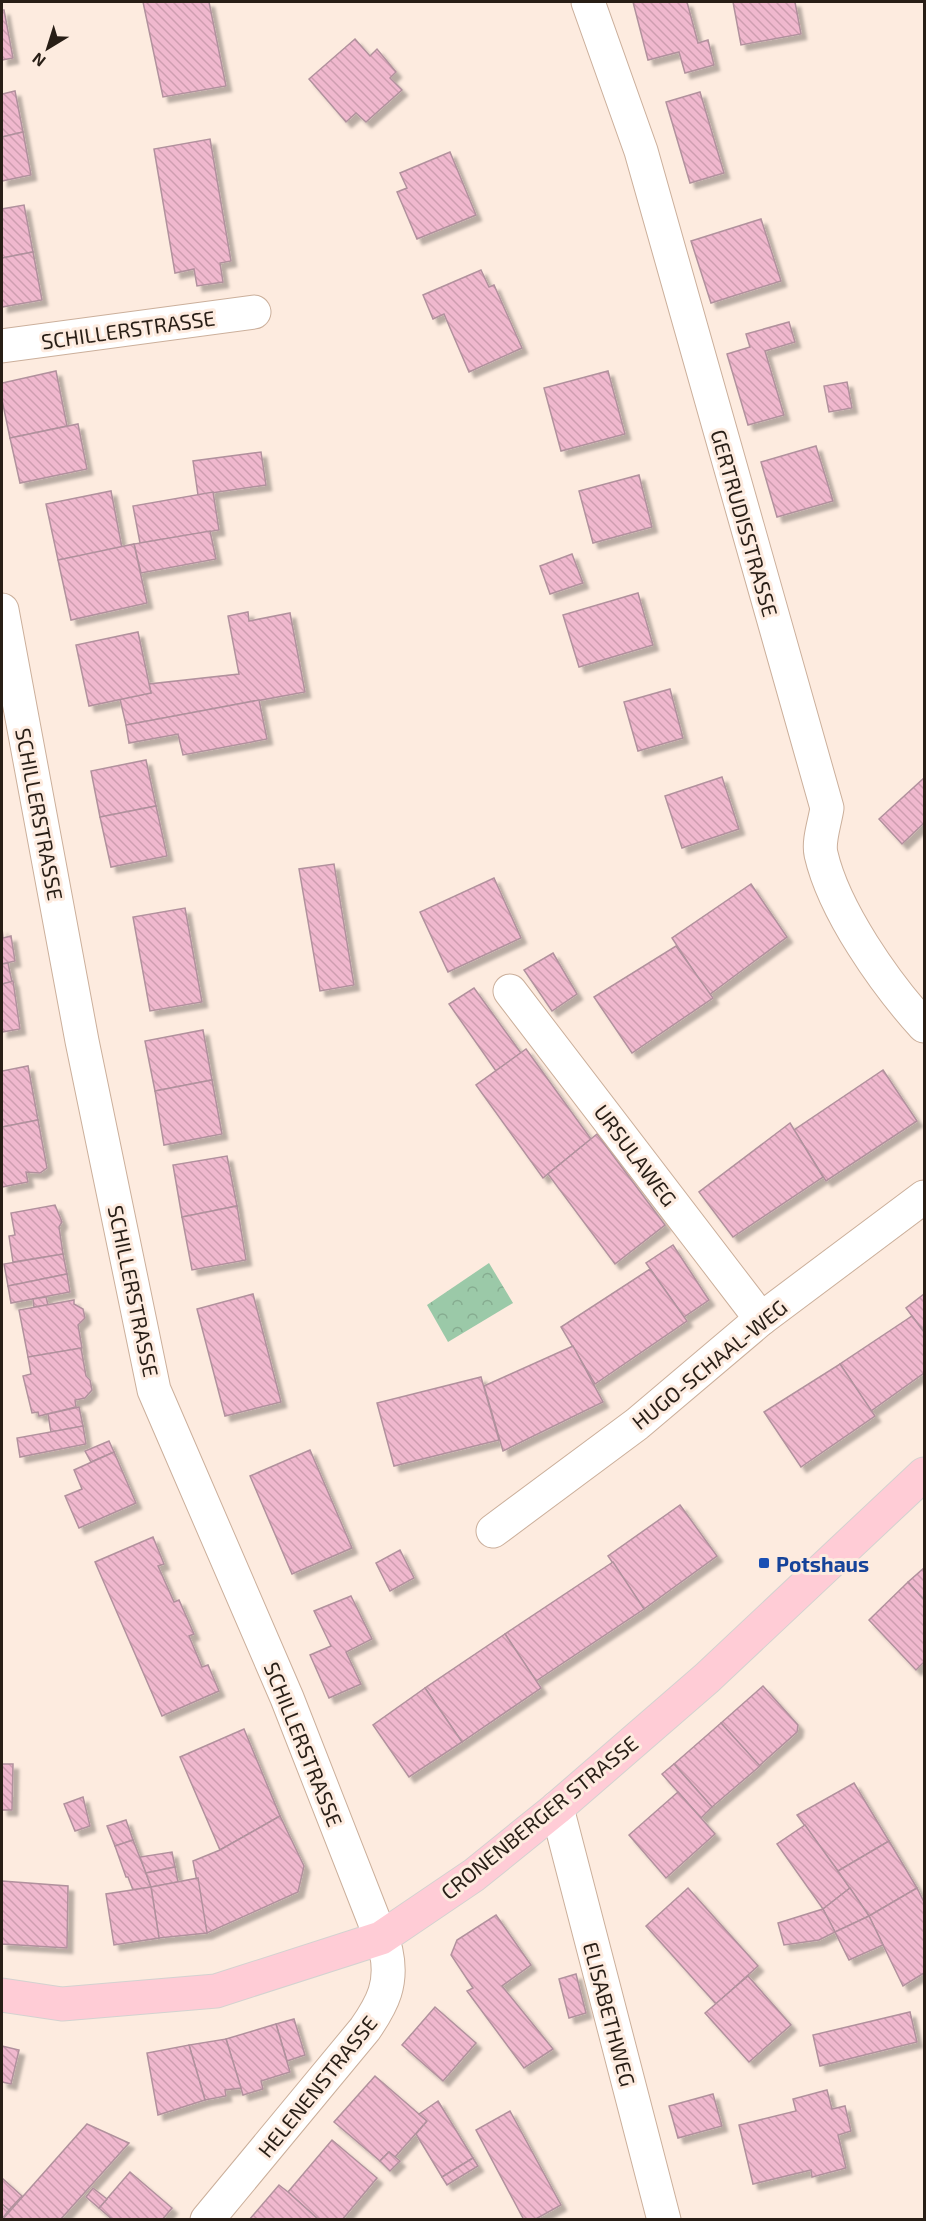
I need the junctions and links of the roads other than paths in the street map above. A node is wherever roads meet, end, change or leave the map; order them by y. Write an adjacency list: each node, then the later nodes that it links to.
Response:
1 (588, 2): 6 (street, GERTRUDISSTRASSE)
2 (254, 312): 3 (street, SCHILLERSTRASSE)
3 (2, 346)
4 (2, 610): 12 (street, SCHILLERSTRASSE)
5 (510, 991): 8 (street, URSULAWEG)
6 (924, 1026)
7 (924, 1197): 8 (street, HUGO-SCHAAL-WEG)
8 (761, 1319): 10 (street, HUGO-SCHAAL-WEG)
9 (924, 1474): 11 (main road, CRONENBERGER STRASSE)
10 (494, 1531)
11 (557, 1808): 12 (main road, CRONENBERGER STRASSE); 15 (street, ELISABETHWEG)
12 (384, 1945): 13 (main road, CRONENBERGER STRASSE); 14 (street, HELENENSTRASSE)
13 (2, 1995)
14 (207, 2220)
15 (664, 2220)

